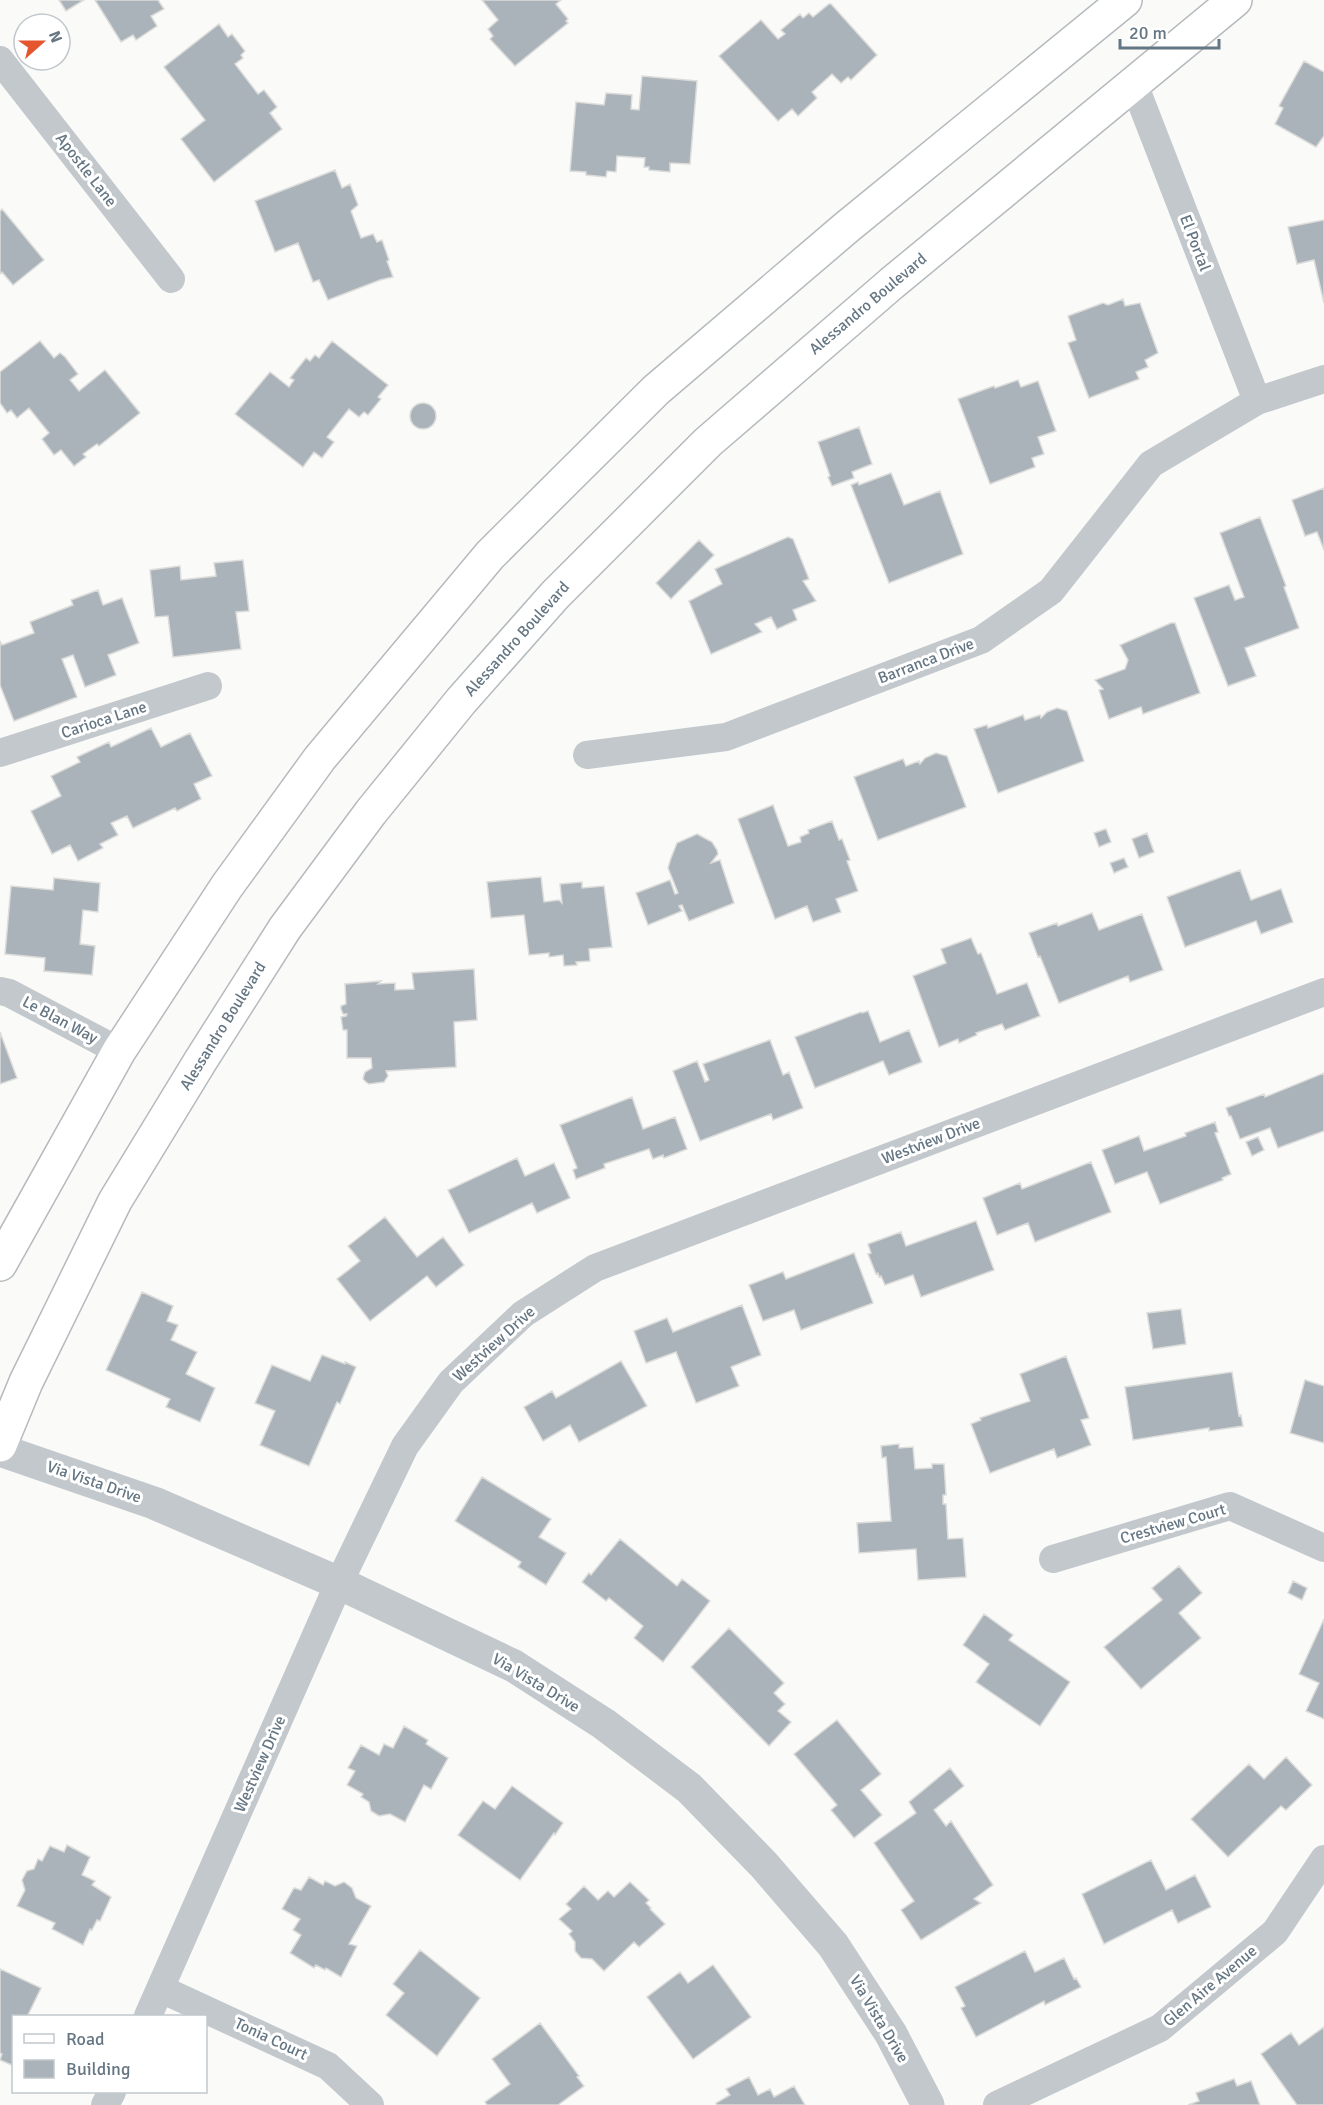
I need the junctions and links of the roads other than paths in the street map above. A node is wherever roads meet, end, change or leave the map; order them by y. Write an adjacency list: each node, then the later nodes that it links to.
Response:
1 (1125, 0): 13 (main road)
2 (1234, 0): 4 (main road, Alessandro Boulevard)
3 (0, 60): 5 (street, Apostle Lane)
4 (1134, 84): 7 (street, El Portal); 15 (main road, Alessandro Boulevard)
5 (171, 279)
6 (1324, 379): 7 (street, Barranca Drive)
7 (1257, 401): 10 (street, Barranca Drive)
8 (208, 686): 9 (street, Carioca Lane)
9 (0, 753)
10 (587, 755)
11 (0, 992): 13 (street, Le Blan Way)
12 (1324, 992): 19 (street, Westview Drive)
13 (119, 1051): 14 (main road)
14 (0, 1264)
15 (0, 1445)
16 (0, 1450): 19 (street, Via Vista Drive)
17 (1324, 1548): 18 (street, Crestview Court)
18 (1053, 1559)
19 (339, 1583): 21 (street, Westview Drive); 24 (street, Via Vista Drive)
20 (1324, 1858): 25 (street, Glen Aire Avenue)
21 (161, 1989): 22 (street, Westview Drive); 23 (street, Tonia Court)
22 (148, 2015)
23 (370, 2105)
24 (928, 2105)
25 (997, 2105)

